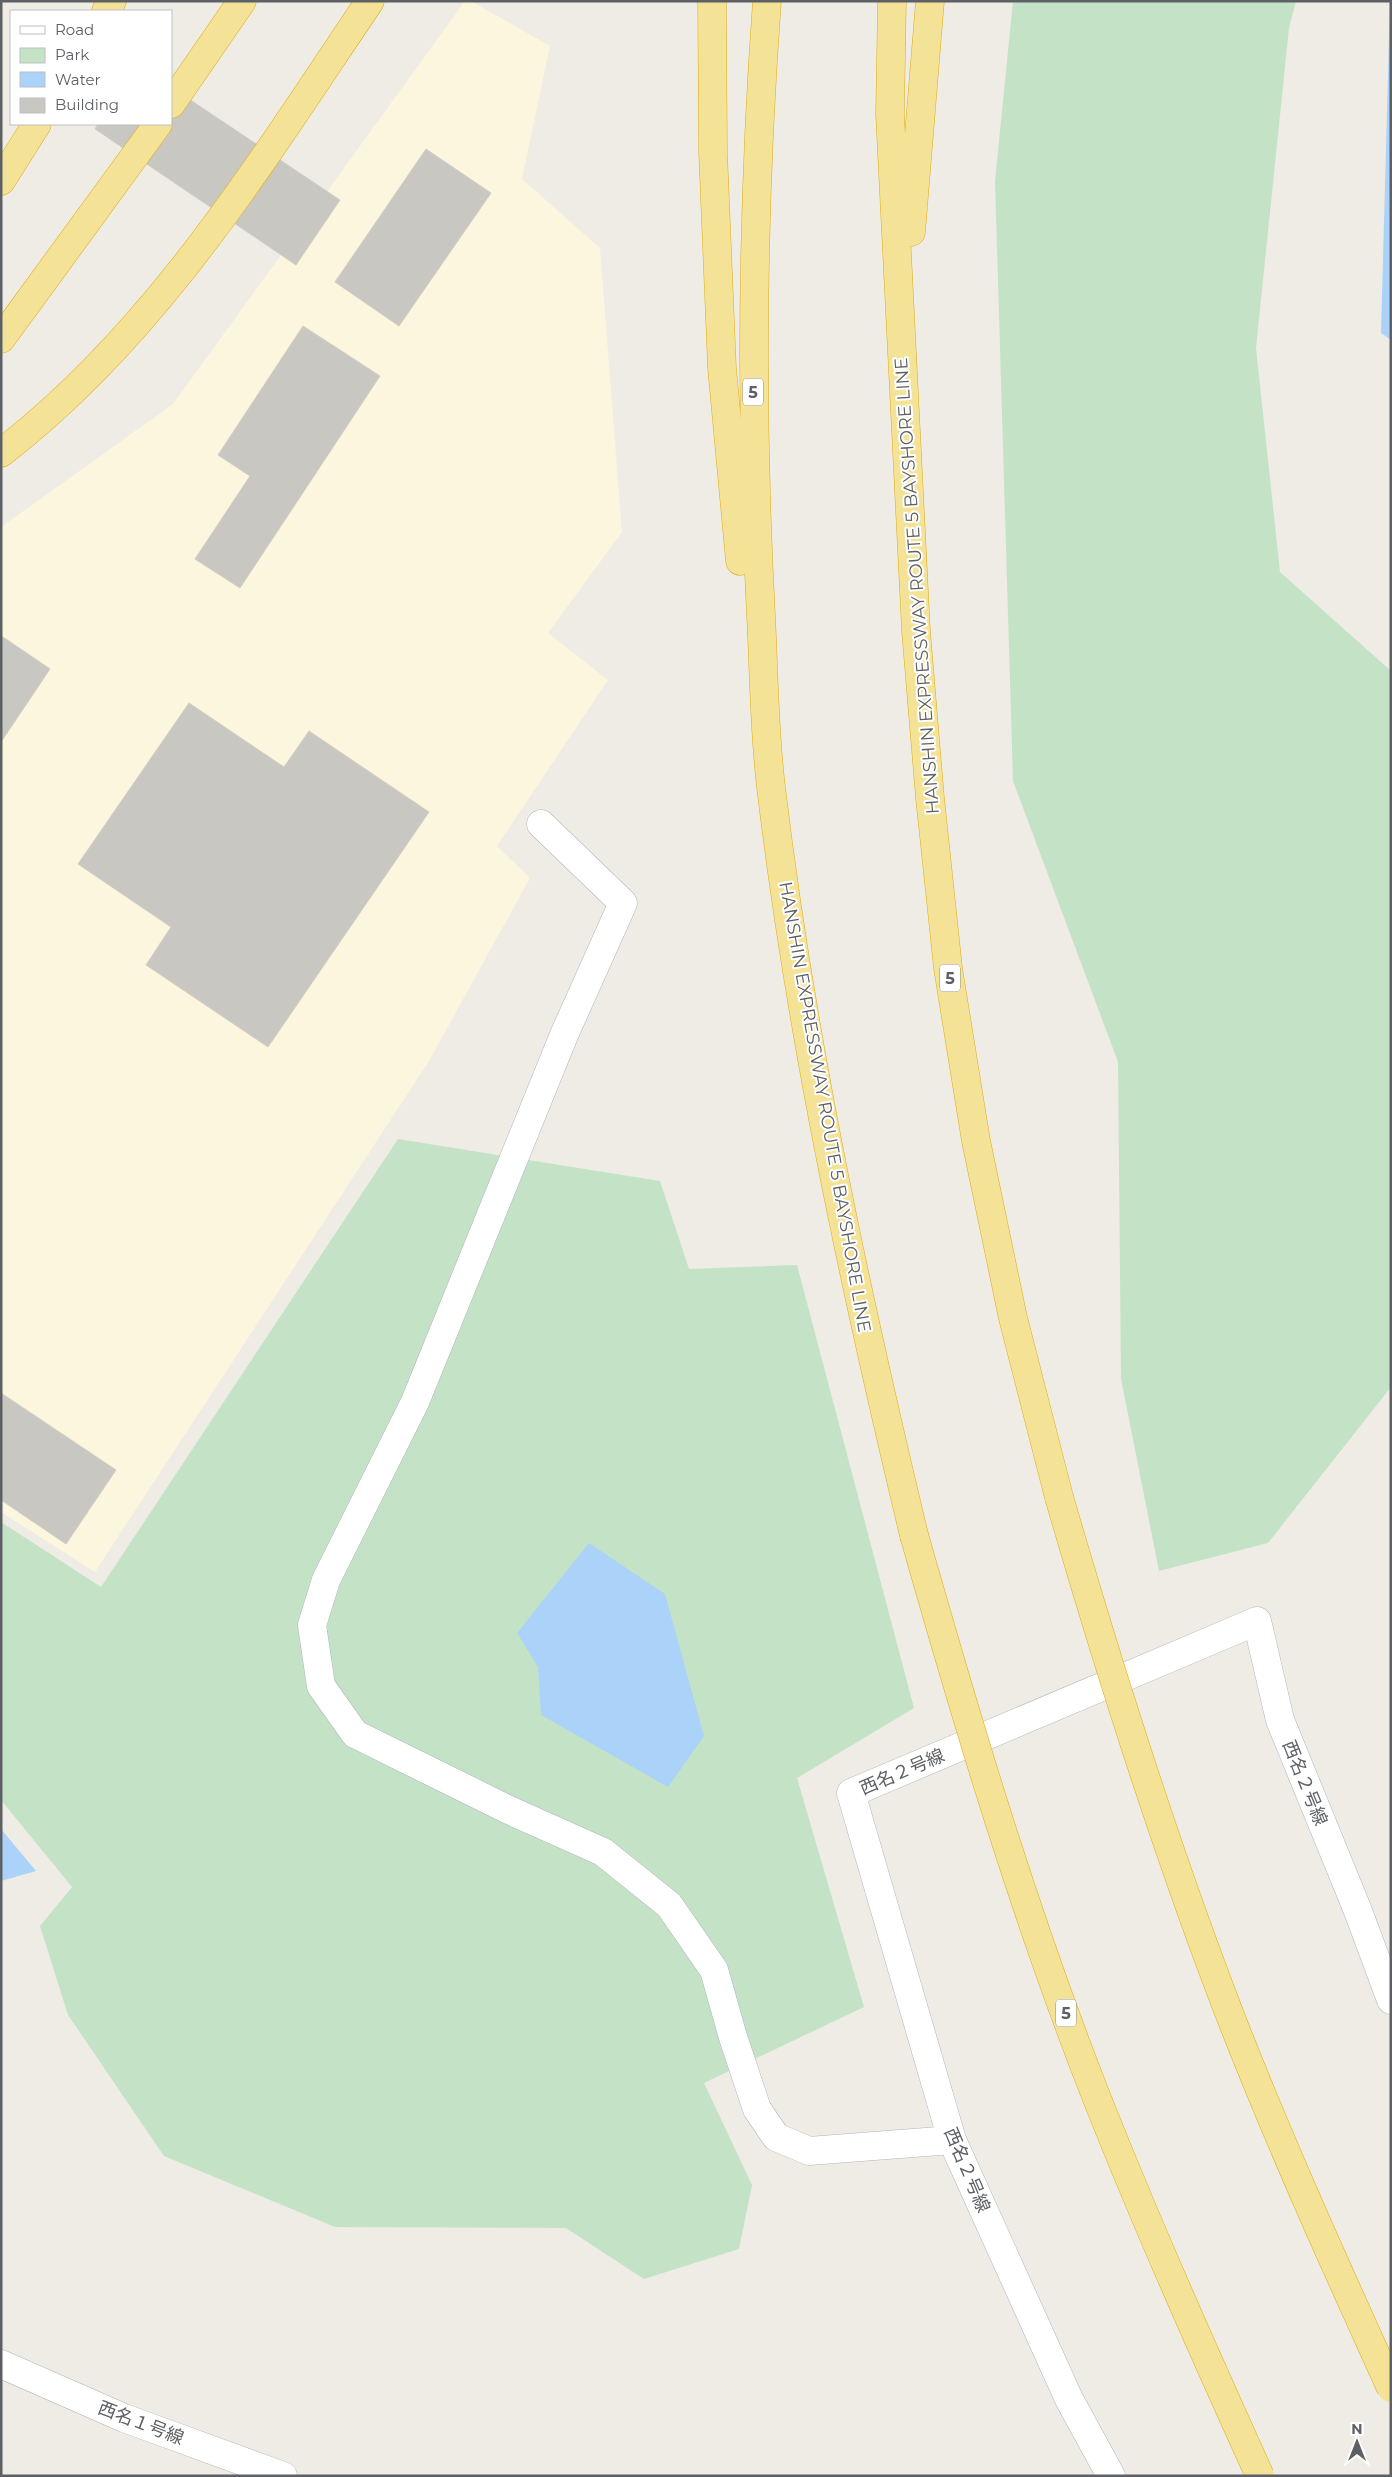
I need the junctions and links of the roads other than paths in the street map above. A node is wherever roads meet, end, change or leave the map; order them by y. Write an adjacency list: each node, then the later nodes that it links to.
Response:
1 (242, 1): 7 (highway)
2 (370, 1): 13 (highway)
3 (712, 1): 14 (highway)
4 (767, 1): 14 (highway, HANSHIN EXPRESSWAY ROUTE 5 BAYSHORE LINE / 5)
5 (892, 1): 12 (highway, HANSHIN EXPRESSWAY ROUTE 5 BAYSHORE LINE / 5)
6 (930, 1): 12 (highway)
7 (172, 103)
8 (35, 125): 10 (highway)
9 (157, 125): 11 (highway)
10 (1, 181)
11 (1, 340)
12 (906, 450): 19 (highway, HANSHIN EXPRESSWAY ROUTE 5 BAYSHORE LINE / 5, bridge)
13 (1, 453)
14 (770, 783): 22 (highway, HANSHIN EXPRESSWAY ROUTE 5 BAYSHORE LINE / 5, bridge)
15 (541, 824): 17 (street)
16 (1391, 2000): 17 (street, 西名２号線)
17 (952, 2140): 21 (street, 西名２号線)
18 (1, 2364): 20 (street, 西名１号線)
19 (1391, 2388)
20 (284, 2476)
21 (1111, 2476)
22 (1260, 2476)

